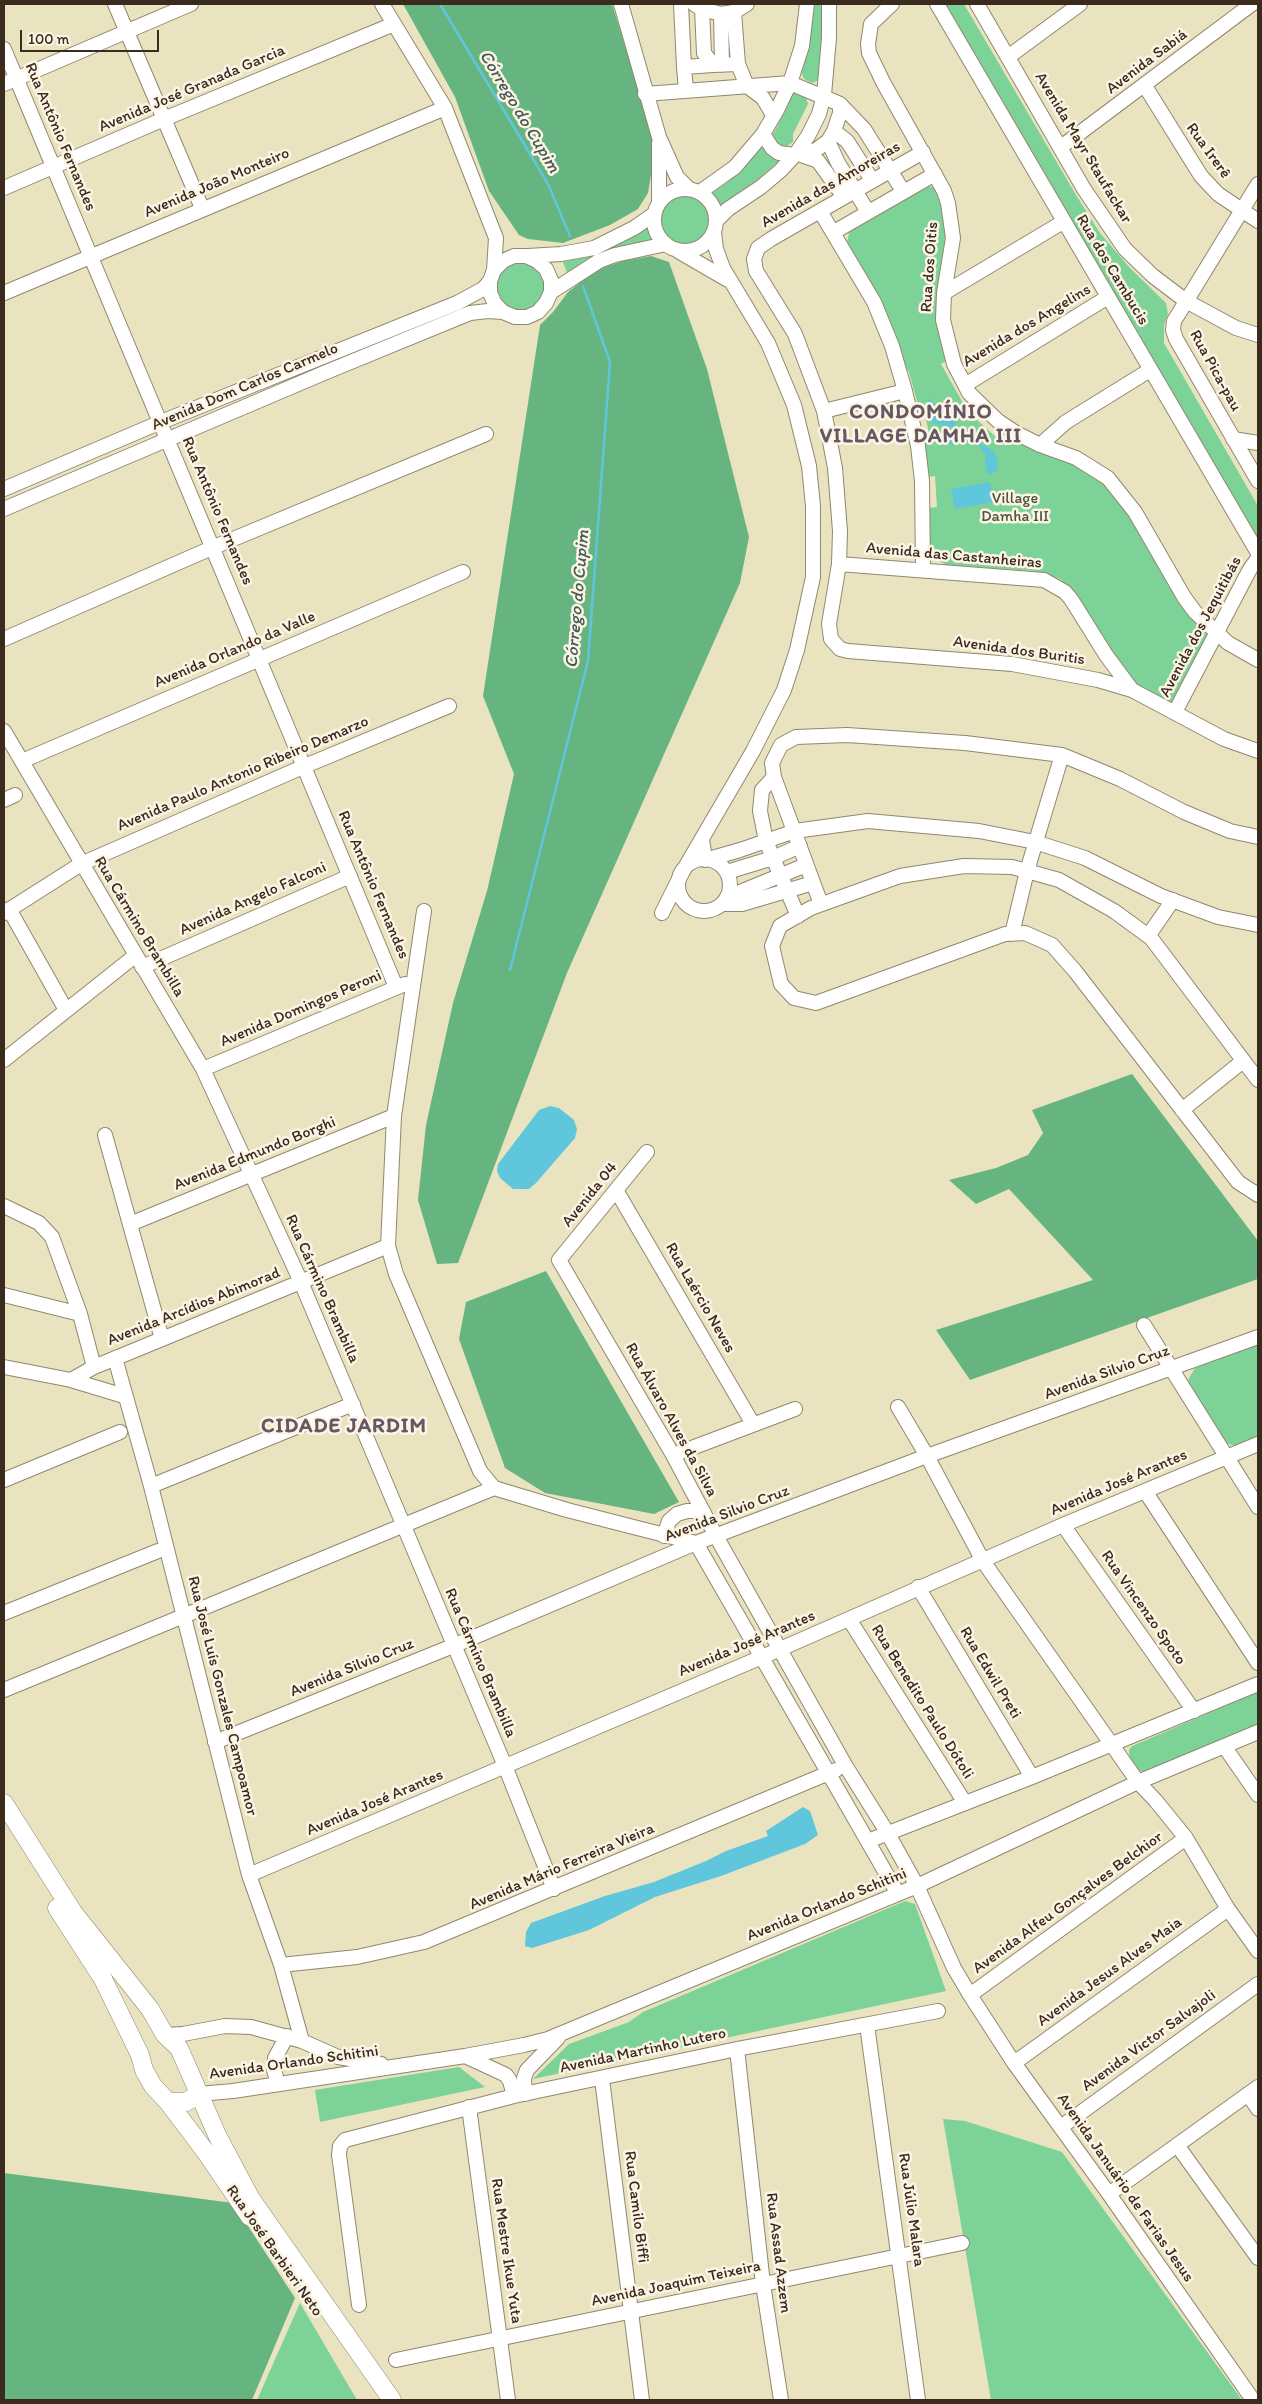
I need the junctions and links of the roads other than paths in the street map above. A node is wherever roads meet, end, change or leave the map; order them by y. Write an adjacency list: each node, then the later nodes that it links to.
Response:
1 (115, 4): 17 (street)
2 (191, 4): 17 (street)
3 (382, 4): 16 (street)
4 (621, 4): 28 (street)
5 (681, 4): 22 (street)
6 (747, 4): 15 (street)
7 (806, 4): 24 (street)
8 (828, 4): 29 (street)
9 (892, 4): 38 (street, Rua dos Oitis)
10 (937, 4): 55 (street, Rua dos Cambucis)
11 (977, 4): 19 (street, Avenida Mayr Staufackar)
12 (1080, 4): 19 (street)
13 (1252, 4): 26 (street, Avenida Sabiá)
14 (698, 7): 15 (street); 21 (street)
15 (728, 13): 20 (street); 21 (street)
16 (394, 24): 31 (street); 33 (street, Avenida José Granada Garcia)
17 (127, 30): 23 (street); 33 (street)
18 (4, 49): 23 (street, Rua Antônio Fernandes)
19 (1008, 57): 37 (street, Avenida Mayr Staufackar)
20 (738, 64): 21 (street); 25 (street)
21 (717, 65): 22 (street)
22 (684, 67): 27 (street)
23 (10, 81): 40 (street, Rua Antônio Fernandes)
24 (790, 83): 25 (street); 29 (street); 32 (street)
25 (747, 86): 27 (street); 32 (street)
26 (1145, 86): 37 (street, Avenida Sabiá); 53 (street, Rua Irerê)
27 (686, 90): 28 (street)
28 (645, 94): 36 (street)
29 (824, 95): 30 (street); 39 (street)
30 (840, 104): 35 (street); 41 (street)
31 (445, 108): 49 (street, Avenida João Monteiro); 58 (street)
32 (773, 115): 34 (street)
33 (164, 119): 40 (street, Avenida José Granada Garcia); 49 (street)
34 (763, 134): 39 (street); 46 (street)
35 (831, 136): 39 (street); 43 (street); 48 (street)
36 (659, 137): 46 (street); 50 (street)
37 (1061, 147): 68 (street, Avenida Mayr Staufackar)
38 (923, 152): 41 (street, Avenida das Amoreiras); 42 (street, Rua dos Oitis)
39 (798, 155): 48 (street); 56 (street)
40 (54, 168): 45 (street, Avenida José Granada Garcia); 60 (street, Rua Antônio Fernandes)
41 (890, 170): 43 (street, Avenida das Amoreiras); 47 (street)
42 (936, 174): 47 (street); 66 (street, Rua dos Oitis)
43 (872, 180): 48 (street, Avenida das Amoreiras)
44 (1258, 184): 53 (street, Rua Pica-pau)
45 (4, 188)
46 (694, 191): 50 (street); 56 (street)
47 (902, 191): 52 (street)
48 (850, 194): 51 (street, Avenida das Amoreiras); 52 (street)
49 (202, 208): 60 (street, Avenida João Monteiro)
50 (657, 208): 59 (street); 61 (street)
51 (820, 211): 57 (street); 74 (street, Avenida das Amoreiras)
52 (868, 212): 57 (street)
53 (1241, 212): 54 (street, Rua Irerê); 68 (street, Rua Pica-pau)
54 (1258, 221)
55 (1064, 222): 66 (street); 67 (street, Rua dos Cambucis)
56 (715, 226): 59 (street); 63 (street)
57 (834, 232): 73 (street)
58 (496, 238): 61 (street); 62 (street)
59 (671, 247): 63 (street); 64 (street)
60 (92, 256): 65 (street, Avenida João Monteiro); 75 (street, Rua Antônio Fernandes)
61 (520, 256): 62 (street); 64 (street)
62 (492, 275): 69 (street); 75 (street, Avenida Dom Carlos Carmelo)
63 (731, 282): 109 (street)
64 (551, 292): 69 (street)
65 (4, 293)
66 (944, 293): 72 (street, Rua dos Oitis)
67 (1108, 298): 71 (street, Rua dos Cambucis); 72 (street, Avenida dos Angelins)
68 (1186, 301): 70 (street, Avenida Mayr Staufackar); 77 (street, Rua Pica-pau)
69 (503, 312): 78 (street, Avenida Dom Carlos Carmelo)
70 (1258, 335)
71 (1150, 370): 80 (street); 87 (street, Rua dos Cambucis)
72 (964, 385): 80 (street, Rua dos Oitis)
73 (905, 391): 74 (street); 90 (street)
74 (824, 411): 89 (street)
75 (161, 422): 78 (street, Rua Antônio Fernandes); 81 (street, Avenida Dom Carlos Carmelo)
76 (486, 434): 86 (street)
77 (1233, 439): 79 (street); 82 (street, Rua Pica-pau)
78 (167, 440): 84 (street, Avenida Dom Carlos Carmelo); 86 (street, Rua Antônio Fernandes)
79 (1258, 443)
80 (1040, 445): 92 (street, Rua dos Oitis)
81 (39, 474): 83 (street, Avenida Dom Carlos Carmelo); 84 (street)
82 (1258, 481)
83 (4, 489)
84 (46, 491): 85 (street, Avenida Dom Carlos Carmelo)
85 (4, 509)
86 (214, 547): 93 (street); 95 (street, Rua Antônio Fernandes)
87 (1258, 553)
88 (1258, 558): 92 (street, Avenida dos Jequitibás)
89 (839, 564): 90 (street, Avenida das Castanheiras); 97 (street, Avenida dos Buritis)
90 (923, 570): 94 (street, Avenida das Castanheiras)
91 (463, 572): 95 (street, Avenida Orlando da Valle)
92 (1217, 635): 96 (street, Rua dos Oitis); 100 (street, Avenida dos Jequitibás)
93 (4, 639)
94 (1106, 655): 97 (street); 98 (street, Avenida das Castanheiras)
95 (259, 658): 104 (street, Avenida Orlando da Valle); 105 (street, Rua Antônio Fernandes)
96 (1258, 660)
97 (1092, 678): 98 (street, Avenida dos Buritis)
98 (1132, 690): 100 (street, Avenida dos Buritis)
99 (449, 706): 105 (street, Avenida Paulo Antonio Ribeiro Demarzo)
100 (1175, 712): 102 (street, Avenida dos Buritis)
101 (4, 731): 104 (street, Rua Cármino Brambilla)
102 (1258, 751)
103 (1062, 755): 106 (street); 108 (street); 111 (street)
104 (22, 762): 115 (street, Rua Cármino Brambilla)
105 (304, 766): 115 (street, Avenida Paulo Antonio Ribeiro Demarzo); 120 (street, Rua Antônio Fernandes)
106 (774, 777): 107 (street); 110 (street)
107 (794, 830): 110 (street); 111 (street); 112 (street)
108 (1258, 837)
109 (702, 839): 114 (street); 118 (street)
110 (766, 841): 113 (street); 114 (street)
111 (1035, 842): 117 (street); 124 (street)
112 (800, 846): 113 (street); 116 (street)
113 (773, 858): 119 (street); 121 (street)
114 (705, 860): 118 (street); 119 (street)
115 (81, 864): 128 (street, Avenida Paulo Antonio Ribeiro Demarzo); 134 (street, Rua Cármino Brambilla)
116 (806, 865): 121 (street); 122 (street)
117 (1027, 871): 127 (street); 132 (street); 133 (street)
118 (683, 872): 126 (street); 126 (street)
119 (727, 872): 125 (street)
120 (350, 876): 134 (street, Avenida Angelo Falconi); 136 (street, Rua Antônio Fernandes)
121 (780, 876): 123 (street); 125 (street)
122 (813, 883): 123 (street); 127 (street)
123 (786, 890): 125 (street); 130 (street)
124 (1172, 900): 131 (street); 133 (street)
125 (725, 901): 126 (street)
126 (685, 902)
127 (822, 904): 130 (street)
128 (7, 911): 137 (street)
129 (424, 911): 135 (street)
130 (798, 916): 132 (street)
131 (1258, 925)
132 (1012, 934): 142 (street)
133 (1148, 936): 139 (street)
134 (139, 961): 137 (street, Avenida Angelo Falconi); 140 (street, Rua Cármino Brambilla)
135 (413, 981): 136 (street, Avenida Domingos Peroni); 143 (street)
136 (396, 988): 140 (street, Avenida Domingos Peroni)
137 (66, 1010): 138 (street, Avenida Angelo Falconi)
138 (4, 1060)
139 (1243, 1061): 141 (street); 142 (street)
140 (203, 1069): 146 (street, Rua Cármino Brambilla)
141 (1258, 1080)
142 (1182, 1110): 148 (street)
143 (394, 1116): 146 (street, Avenida Edmundo Borghi); 151 (street)
144 (105, 1135): 150 (street)
145 (648, 1152): 147 (street, Avenida 04)
146 (253, 1175): 150 (street, Avenida Edmundo Borghi); 153 (street, Rua Cármino Brambilla)
147 (616, 1190): 152 (street, Avenida 04); 168 (street, Rua Laércio Neves)
148 (1258, 1195)
149 (4, 1206): 155 (street)
150 (130, 1224): 158 (street)
151 (388, 1246): 153 (street, Avenida Arcídios Abimorad); 176 (street)
152 (559, 1260): 171 (street, Rua Álvaro Alves da Silva)
153 (301, 1282): 158 (street, Avenida Arcídios Abimorad); 165 (street, Rua Cármino Brambilla)
154 (4, 1296): 155 (street)
155 (80, 1314): 161 (street)
156 (1144, 1325): 162 (street)
157 (1258, 1337): 162 (street, Avenida Silvio Cruz)
158 (162, 1339): 159 (street, Avenida Arcídios Abimorad)
159 (116, 1358): 161 (street, Avenida Arcídios Abimorad); 164 (street, Rua José Luís Gonzales Campoamor)
160 (4, 1367): 163 (street)
161 (94, 1367): 163 (street, Avenida Arcídios Abimorad)
162 (1171, 1369): 172 (street, Avenida Silvio Cruz); 173 (street)
163 (70, 1380): 164 (street)
164 (124, 1396): 175 (street, Rua José Luís Gonzales Campoamor)
165 (353, 1404): 175 (street); 180 (street, Rua Cármino Brambilla)
166 (898, 1407): 172 (street)
167 (795, 1409): 168 (street)
168 (753, 1424): 171 (street)
169 (120, 1432): 174 (street)
170 (1258, 1444): 173 (street, Avenida José Arantes)
171 (673, 1455): 179 (street, Rua Álvaro Alves da Silva)
172 (927, 1456): 183 (street, Avenida Silvio Cruz); 186 (street)
173 (1226, 1458): 177 (street, Avenida José Arantes); 178 (street)
174 (4, 1480)
175 (151, 1486): 189 (street, Rua José Luís Gonzales Campoamor)
176 (494, 1488): 180 (street); 182 (street)
177 (1145, 1492): 181 (street, Avenida José Arantes); 194 (street)
178 (1258, 1507)
179 (703, 1511): 182 (street); 183 (street, Rua Álvaro Alves da Silva)
180 (403, 1525): 189 (street); 191 (street, Rua Cármino Brambilla)
181 (1064, 1525): 186 (street, Avenida José Arantes); 197 (street, Rua Vincenzo Spoto)
182 (664, 1536): 184 (street)
183 (716, 1536): 184 (street, Avenida Silvio Cruz); 192 (street, Rua Álvaro Alves da Silva)
184 (696, 1544): 191 (street, Avenida Silvio Cruz); 193 (street)
185 (158, 1551): 188 (street)
186 (983, 1561): 187 (street, Avenida José Arantes); 200 (street)
187 (918, 1587): 190 (street, Avenida José Arantes); 205 (street, Rua Edwil Preti)
188 (4, 1613)
189 (183, 1616): 196 (street); 199 (street, Rua José Luís Gonzales Campoamor)
190 (849, 1619): 192 (street, Avenida José Arantes); 209 (street, Rua Benedito Paulo Dótoli)
191 (453, 1646): 199 (street, Avenida Silvio Cruz); 203 (street, Rua Cármino Brambilla)
192 (780, 1647): 193 (street, Avenida José Arantes); 202 (street, Rua Álvaro Alves da Silva)
193 (762, 1657): 203 (street, Avenida José Arantes); 204 (street)
194 (1258, 1663)
195 (1258, 1684): 197 (street)
196 (4, 1690)
197 (1194, 1710): 200 (street)
198 (1258, 1732): 201 (street, Avenida Orlando Schitini)
199 (215, 1742): 214 (street, Rua José Luís Gonzales Campoamor)
200 (1111, 1744): 205 (street); 206 (street)
201 (1224, 1746): 206 (street, Avenida Orlando Schitini); 207 (street)
202 (845, 1765): 204 (street, Avenida Mário Ferreira Vieira); 211 (street, Rua Álvaro Alves da Silva)
203 (505, 1766): 214 (street, Avenida José Arantes); 216 (street, Rua Cármino Brambilla)
204 (829, 1774): 213 (street); 216 (street, Avenida Mário Ferreira Vieira)
205 (1032, 1777): 209 (street)
206 (1138, 1782): 212 (street); 215 (street, Avenida Orlando Schitini)
207 (1258, 1795)
208 (4, 1803): 226 (main road)
209 (965, 1803): 211 (street)
210 (4, 1826): 230 (main road)
211 (887, 1832): 213 (street); 215 (street, Rua Álvaro Alves da Silva)
212 (1186, 1838): 218 (street); 222 (street, Avenida Alfeu Gonçalves Belchior)
213 (868, 1840): 217 (street)
214 (249, 1875): 220 (street, Rua José Luís Gonzales Campoamor)
215 (917, 1886): 217 (street, Avenida Orlando Schitini); 222 (street, Avenida Januário de Farias Jesus)
216 (554, 1889): 220 (street, Avenida Mário Ferreira Vieira)
217 (898, 1894): 225 (street, Avenida Orlando Schitini)
218 (1228, 1909): 219 (street); 233 (street, Avenida Jesus Alves Maia)
219 (1258, 1951)
220 (281, 1965): 228 (street, Rua José Luís Gonzales Campoamor)
221 (1258, 1984): 244 (street, Avenida Victor Salvajoli)
222 (970, 1995): 233 (street, Avenida Januário de Farias Jesus)
223 (938, 2011): 224 (street, Avenida Martinho Lutero)
224 (867, 2025): 229 (street, Avenida Martinho Lutero); 248 (street, Rua Júlio Malara)
225 (563, 2033): 231 (street, Avenida Orlando Schitini); 240 (street)
226 (165, 2035): 227 (street, Avenida Orlando Schitini); 230 (main road); 239 (main road, Rua José Barbieri Neto)
227 (287, 2036): 228 (street, Avenida Orlando Schitini); 237 (street)
228 (302, 2041): 232 (street, Avenida Orlando Schitini)
229 (737, 2049): 236 (street, Avenida Martinho Lutero); 250 (street, Rua Assad Azzem)
230 (140, 2055): 241 (main road, Rua José Barbieri Neto)
231 (465, 2056): 234 (street, Avenida Orlando Schitini); 240 (street)
232 (338, 2057): 234 (street, Avenida Orlando Schitini); 235 (street)
233 (1014, 2063): 244 (street, Avenida Januário de Farias Jesus)
234 (394, 2066): 235 (street, Avenida Orlando Schitini)
235 (334, 2074): 237 (street, Avenida Orlando Schitini)
236 (602, 2079): 240 (street, Avenida Martinho Lutero); 252 (street, Rua Camilo Biffi)
237 (278, 2084): 239 (street, Avenida Orlando Schitini)
238 (1253, 2091): 243 (street); 245 (street)
239 (199, 2094): 241 (main road); 256 (main road, Rua José Barbieri Neto)
240 (520, 2095): 242 (street, Avenida Martinho Lutero)
241 (168, 2102): 255 (main road, Rua José Barbieri Neto)
242 (469, 2107): 251 (street, Avenida Martinho Lutero); 253 (street, Rua Mestre Ikue Yuta)
243 (1258, 2109)
244 (1061, 2127): 246 (street, Avenida Januário de Farias Jesus)
245 (1177, 2145): 246 (street); 249 (street)
246 (1109, 2194): 261 (street, Avenida Januário de Farias Jesus)
247 (962, 2243): 248 (street, Avenida Joaquim Teixeira)
248 (900, 2256): 250 (street, Avenida Joaquim Teixeira); 260 (street, Rua Júlio Malara)
249 (1258, 2258)
250 (763, 2284): 252 (street, Avenida Joaquim Teixeira); 259 (street, Rua Assad Azzem)
251 (359, 2305)
252 (632, 2312): 253 (street, Avenida Joaquim Teixeira); 258 (street, Rua Camilo Biffi)
253 (500, 2339): 254 (street, Avenida Joaquim Teixeira); 257 (street, Rua Mestre Ikue Yuta)
254 (396, 2360)
255 (380, 2400)
256 (392, 2400)
257 (508, 2400)
258 (642, 2400)
259 (781, 2400)
260 (918, 2400)
261 (1253, 2400)

